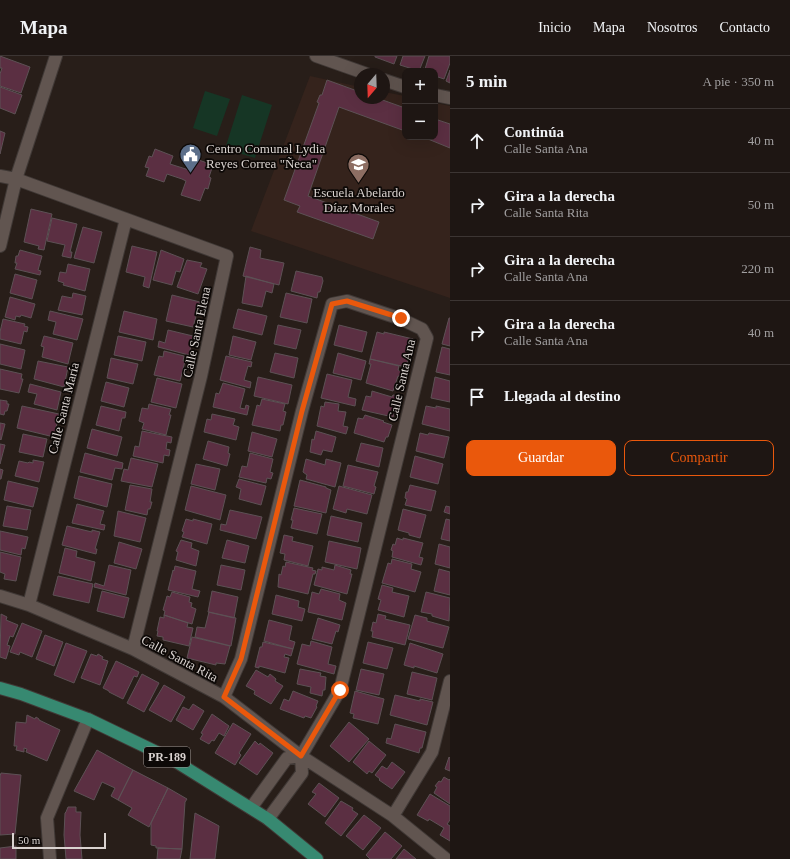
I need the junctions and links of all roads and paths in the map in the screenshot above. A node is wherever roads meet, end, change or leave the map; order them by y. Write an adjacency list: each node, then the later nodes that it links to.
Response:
1 (56, 56): 9 (street)
2 (316, 56): 3 (street)
3 (354, 69)
4 (390, 82): 5 (street)
5 (402, 86)
6 (438, 96): 7 (street)
7 (450, 98)
8 (0, 176): 9 (street, Calle Santa Elena)
9 (16, 179): 10 (street, Calle Santa Elena); 11 (street)
10 (126, 219): 13 (street, Calle Santa María); 14 (street, Calle Santa Elena)
11 (0, 246)
12 (0, 596): 13 (street, Calle Santa Rita)
13 (29, 605): 14 (street, Calle Santa Rita)
14 (133, 649): 17 (street, Calle Santa Rita)
15 (450, 681): 21 (street)
16 (0, 688): 18 (main road, PR-189)
17 (224, 697): 19 (street, Calle Santa Rita); 19 (street, Calle Santa Ana)
18 (88, 719): 20 (main road, PR-189); 23 (street)
19 (301, 756): 20 (street); 21 (street, Calle Santa Rita); 22 (street, Calle Santa Ana)
20 (251, 808): 22 (main road, PR-189)
21 (393, 816): 25 (street, Calle Santa Rita)
22 (268, 819): 24 (main road, PR-189)
23 (50, 859)
24 (317, 859)
25 (446, 859)

